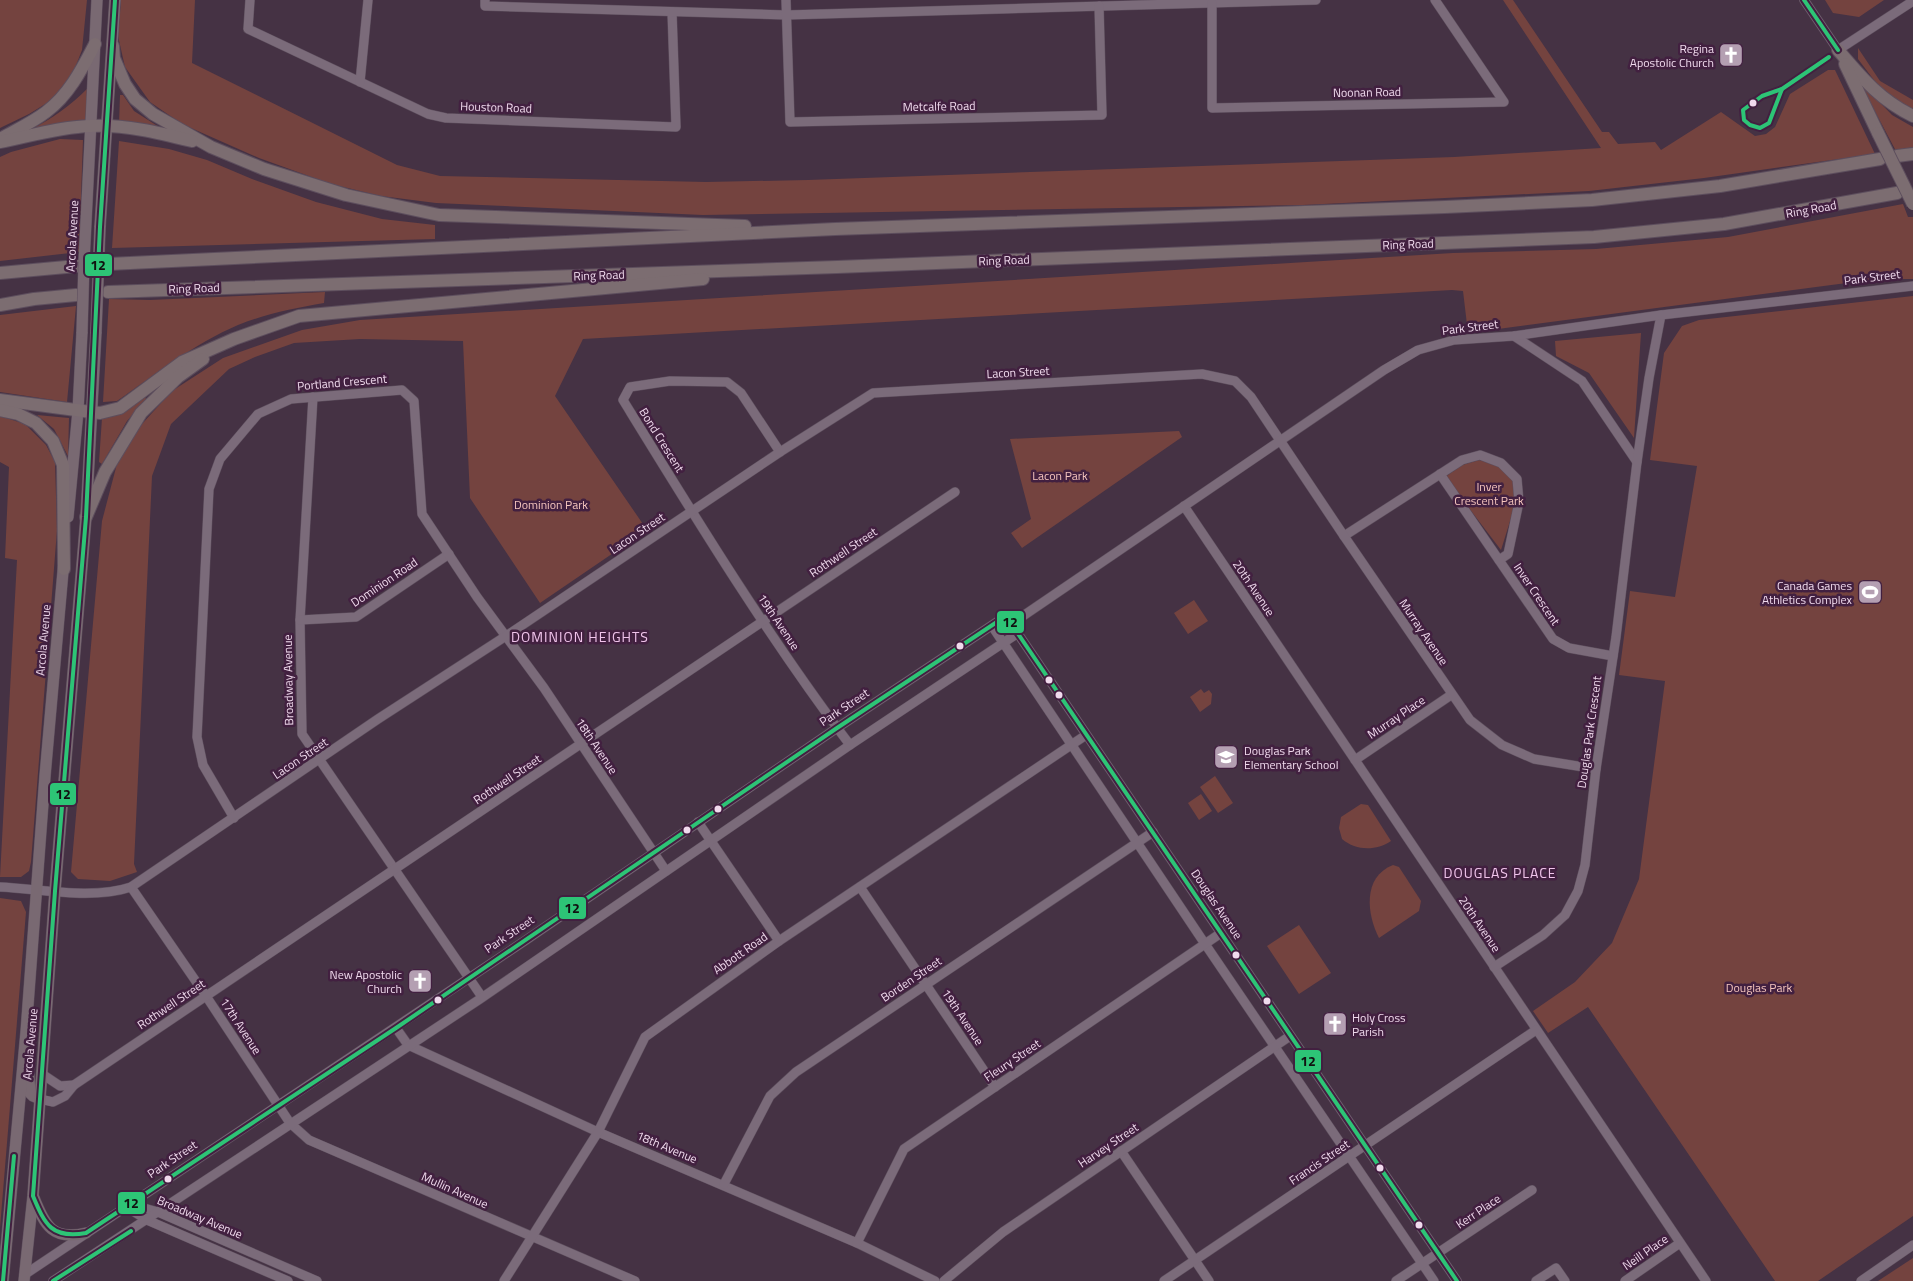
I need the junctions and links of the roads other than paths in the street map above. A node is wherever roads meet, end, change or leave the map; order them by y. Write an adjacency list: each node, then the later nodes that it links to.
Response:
1 (97, 0): 17 (main road, Arcola Avenue)
2 (115, 0): 18 (main road, Arcola Avenue)
3 (250, 0): 20 (street, Houston Road)
4 (368, 0): 20 (street)
5 (485, 0): 15 (street)
6 (786, 0): 16 (street, Metcalfe Road)
7 (1302, 0): 8 (street); 12 (street)
8 (1316, 0)
9 (1435, 0): 12 (street, Noonan Road)
10 (1804, 0): 19 (street)
11 (1913, 1): 19 (street)
12 (1212, 3): 14 (street)
13 (1008, 4): 14 (street); 16 (street)
14 (1099, 6): 16 (street, Metcalfe Road)
15 (672, 12): 16 (street); 20 (street, Houston Road)
16 (786, 15)
17 (95, 44): 22 (main road, Arcola Avenue); 24 (highway)
18 (113, 46): 23 (main road, Arcola Avenue); 25 (highway)
19 (1838, 50): 21 (highway); 30 (highway, bridge)
20 (360, 82)
21 (1913, 116)
22 (90, 126): 23 (highway); 24 (highway); 46 (main road, Arcola Avenue, bridge)
23 (106, 126): 25 (highway); 47 (main road, Arcola Avenue, bridge)
24 (0, 141)
25 (212, 147): 31 (highway)
26 (1913, 154): 27 (highway)
27 (1897, 156)
28 (1880, 159): 31 (highway)
29 (1896, 193): 34 (highway, Ring Road)
30 (1913, 204)
31 (835, 229): 32 (highway)
32 (109, 264)
33 (78, 266): 35 (highway)
34 (838, 267): 37 (highway, Ring Road); 42 (highway)
35 (0, 273)
36 (1913, 286): 40 (street, Park Street)
37 (108, 292)
38 (76, 295): 39 (highway)
39 (0, 305)
40 (1661, 314): 41 (street, Park Street); 50 (street, Douglas Park Crescent)
41 (1514, 336): 48 (street, Park Street); 50 (street)
42 (234, 339): 47 (highway); 55 (highway)
43 (313, 397): 57 (street, Portland Crescent); 62 (street, Broadway Avenue); 78 (street, Portland Crescent)
44 (0, 400): 46 (highway)
45 (0, 410): 59 (highway)
46 (78, 411): 47 (highway); 59 (main road, Arcola Avenue)
47 (91, 412): 55 (main road, Arcola Avenue)
48 (1280, 442): 49 (street, Lacon Street); 53 (street, Park Street); 56 (street, Murray Avenue)
49 (780, 452): 54 (street, Lacon Street); 54 (street, Bond Crescent)
50 (1637, 462): 68 (street, Douglas Park Crescent)
51 (1440, 474): 56 (street, Inver Crescent); 58 (street, Inver Crescent); 58 (street, Inver Crescent)
52 (955, 492): 63 (street, Rothwell Street)
53 (1184, 506): 61 (street, Park Street); 75 (street, 20th Avenue)
54 (691, 511): 63 (street, 19th Avenue); 66 (street, Lacon Street)
55 (86, 516): 90 (main road, Arcola Avenue)
56 (1344, 536): 69 (street, Murray Avenue)
57 (449, 554): 62 (street, Dominion Road); 66 (street, Portland Crescent)
58 (1500, 560): 68 (street, Inver Crescent)
59 (64, 569): 89 (main road, Arcola Avenue)
60 (1006, 616): 61 (street); 64 (street, Park Street); 65 (street, Douglas Avenue)
61 (1020, 618): 65 (street)
62 (300, 620): 76 (street, Broadway Avenue)
63 (763, 621): 70 (street, 19th Avenue); 72 (street, Rothwell Street)
64 (992, 626): 67 (street); 70 (street, Park Street)
65 (1018, 633): 67 (street); 71 (street, Douglas Avenue)
66 (506, 636): 72 (street, 18th Avenue); 76 (street, Lacon Street)
67 (1004, 643): 73 (street); 74 (street)
68 (1613, 656): 77 (street, Douglas Park Crescent)
69 (1452, 695): 75 (street, Murray Place); 77 (street, Murray Avenue)
70 (837, 728): 74 (street, 19th Avenue); 79 (street, Park Street)
71 (1086, 735): 73 (street, Abbott Road); 80 (street, Douglas Avenue)
72 (581, 744): 83 (street, 18th Avenue); 84 (street, Rothwell Street)
73 (1072, 744): 82 (street); 88 (street, Abbott Road)
74 (850, 745): 81 (street)
75 (1355, 760): 94 (street, 20th Avenue)
76 (319, 761): 78 (street, Lacon Street); 84 (street, Broadway Avenue)
77 (1596, 769): 94 (street, Douglas Park Crescent)
78 (234, 818): 87 (street, Lacon Street)
79 (698, 822): 81 (street); 83 (street, Park Street)
80 (1153, 832): 82 (street, Borden Street); 91 (street, Douglas Avenue)
81 (710, 840): 85 (street); 92 (street)
82 (1137, 843): 93 (street); 96 (street, Borden Street)
83 (653, 852): 85 (street, 18th Avenue); 95 (street, Park Street)
84 (394, 870): 95 (street, Broadway Avenue); 97 (street, Rothwell Street)
85 (666, 871): 98 (street)
86 (0, 887): 89 (street, Lacon Street)
87 (131, 887): 90 (street, Lacon Street); 97 (street, 17th Avenue)
88 (860, 887): 92 (street, Abbott Road); 96 (street, 19th Avenue)
89 (36, 889): 90 (street, Lacon Street); 101 (main road, Arcola Avenue)
90 (55, 891): 105 (main road, Arcola Avenue)
91 (1221, 933): 93 (street, Fleury Street); 102 (street, Douglas Avenue)
92 (779, 942): 111 (street, Abbott Road)
93 (1205, 944): 104 (street); 107 (street, Fleury Street)
94 (1494, 967): 100 (street, 20th Avenue)
95 (469, 978): 98 (street, Broadway Avenue); 99 (street, Park Street)
96 (925, 984): 107 (street, 19th Avenue); 115 (street, Borden Street)
97 (206, 996): 106 (street, Rothwell Street); 109 (street, 17th Avenue)
98 (482, 997): 103 (street)
99 (396, 1028): 103 (street); 109 (street, Park Street)
100 (1536, 1030): 112 (street, Francis Street); 124 (street, 20th Avenue)
101 (26, 1032): 108 (main road); 130 (main road, Arcola Avenue)
102 (1290, 1036): 104 (street, Harvey Street); 112 (street, Douglas Avenue)
103 (408, 1045): 110 (street); 111 (street, 18th Avenue)
104 (1274, 1046): 113 (street, Harvey Street); 114 (street)
105 (42, 1074): 106 (street); 108 (main road, Arcola Avenue)
106 (74, 1085): 108 (street, Rothwell Street)
107 (995, 1087): 123 (street, Fleury Street)
108 (40, 1099): 117 (main road, Arcola Avenue)
109 (278, 1105): 110 (street, Mullin Avenue); 118 (street, Park Street)
110 (290, 1123): 119 (street); 122 (street, Mullin Avenue)
111 (598, 1132): 115 (street, 18th Avenue); 122 (street, Abbott Road)
112 (1365, 1146): 114 (street, Francis Street); 126 (street, Douglas Avenue)
113 (1121, 1151): 127 (street); 137 (street, Harvey Street)
114 (1350, 1156): 127 (street, Francis Street); 128 (street)
115 (724, 1184): 123 (street, 18th Avenue)
116 (1532, 1190): 126 (street, Kerr Place)
117 (33, 1196): 121 (main road); 129 (main road, Arcola Avenue)
118 (126, 1206): 119 (street, Broadway Avenue); 120 (street, Broadway Avenue); 121 (street, Park Street)
119 (158, 1212): 120 (street); 133 (street, Broadway Avenue)
120 (147, 1220): 131 (street); 132 (street, Broadway Avenue)
121 (86, 1233): 129 (street, Park Street)
122 (532, 1237): 134 (street, Abbott Road); 135 (street, Mullin Avenue)
123 (857, 1242): 136 (street, 18th Avenue)
124 (1680, 1243): 145 (street, Neill Place); 146 (street, 20th Avenue)
125 (1913, 1245): 147 (street)
126 (1438, 1253): 128 (street, Kerr Place); 142 (street, Douglas Avenue)
127 (1195, 1260): 138 (street, Francis Street); 139 (street)
128 (1422, 1264): 140 (street, Kerr Place); 141 (street)
129 (21, 1279)
130 (3, 1281)
131 (53, 1281)
132 (288, 1281)
133 (317, 1281)
134 (504, 1281)
135 (635, 1281)
136 (935, 1281)
137 (944, 1281)
138 (1164, 1281)
139 (1209, 1281)
140 (1396, 1281)
141 (1434, 1281)
142 (1457, 1281)
143 (1536, 1281): 144 (street)
144 (1565, 1281)
145 (1625, 1281)
146 (1706, 1281)
147 (1861, 1281)

